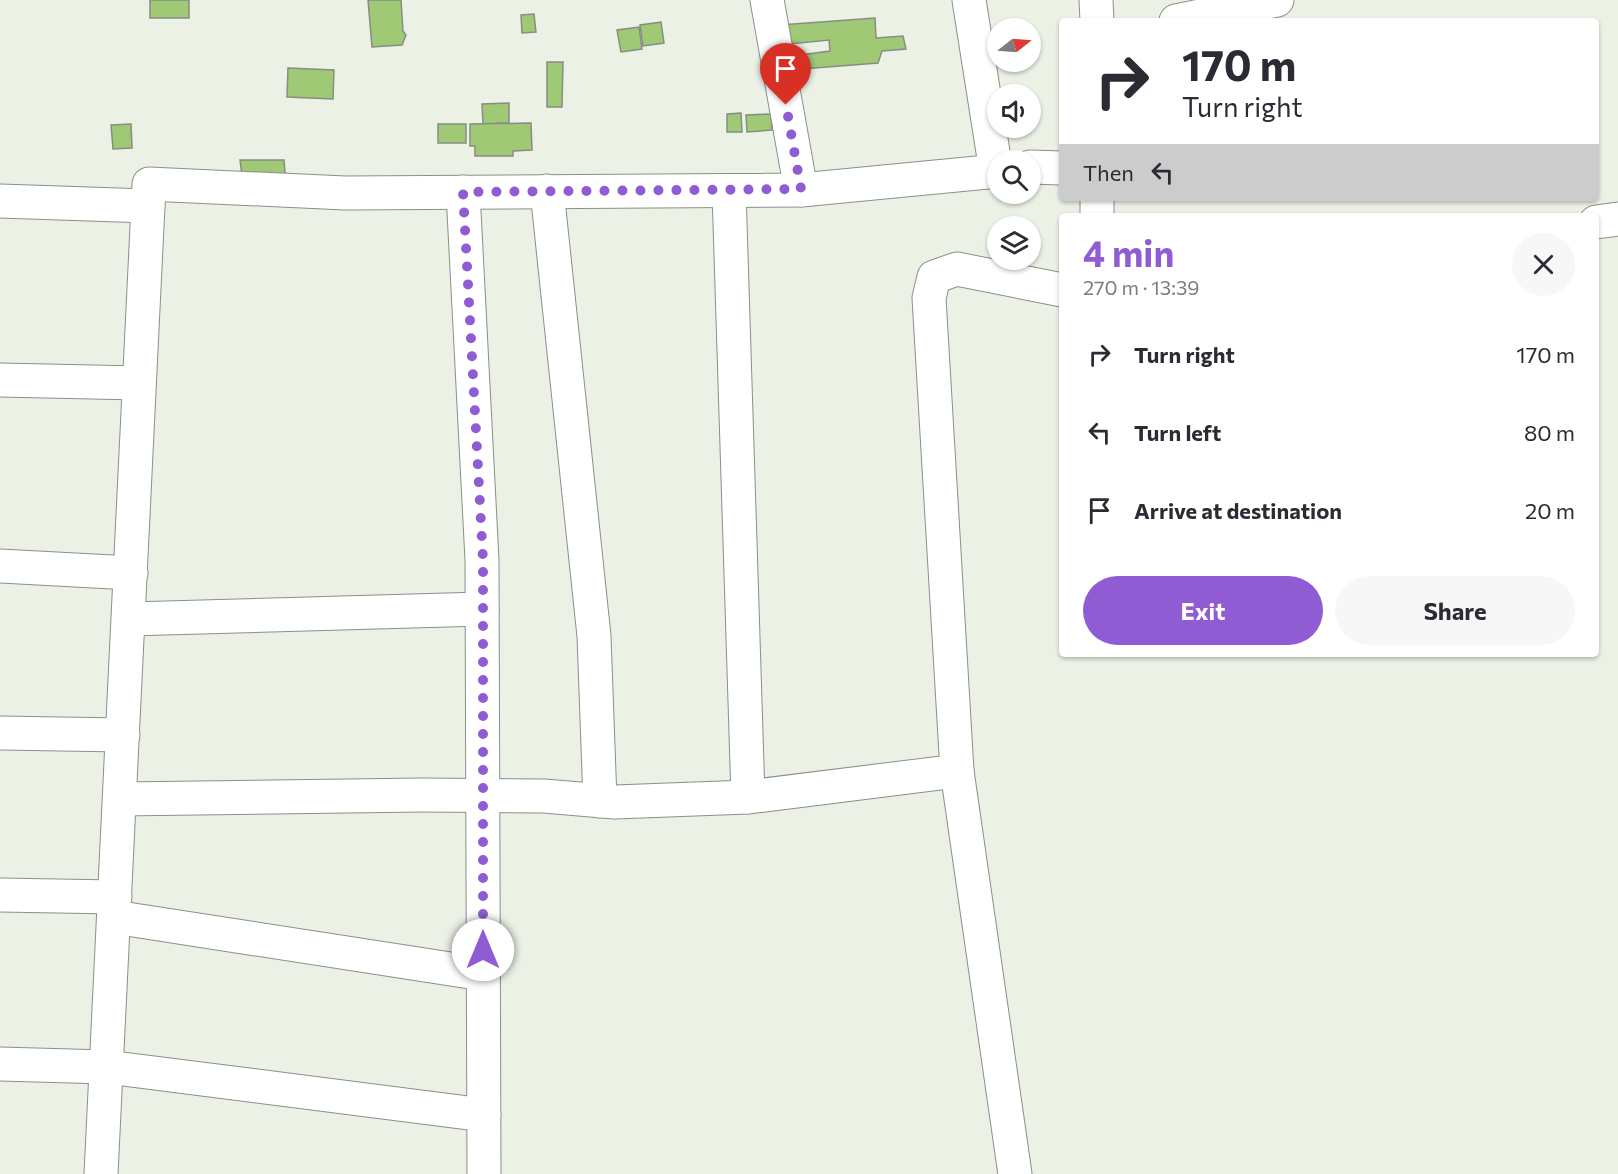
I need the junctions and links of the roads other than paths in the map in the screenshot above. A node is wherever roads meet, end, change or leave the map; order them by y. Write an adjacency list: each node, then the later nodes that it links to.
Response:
1 (767, 0): 11 (street)
2 (969, 0): 7 (street)
3 (1096, 0): 5 (street)
4 (1277, 0): 6 (street)
5 (1097, 18)
6 (1190, 18)
7 (994, 150)
8 (1041, 167): 9 (street)
9 (1059, 168)
10 (987, 172): 11 (street)
11 (801, 189): 12 (street)
12 (729, 191): 14 (street); 30 (street)
13 (463, 192): 14 (street); 16 (street); 24 (street)
14 (547, 192): 32 (street)
15 (0, 201): 16 (street)
16 (148, 206): 21 (street)
17 (1618, 219): 18 (street)
18 (1599, 222)
19 (1059, 289): 28 (street)
20 (0, 380): 21 (street)
21 (139, 383): 23 (street)
22 (0, 566): 23 (street)
23 (131, 573): 25 (street)
24 (482, 609): 25 (street); 29 (street)
25 (129, 619): 27 (street)
26 (0, 733): 27 (street)
27 (123, 735): 31 (street)
28 (957, 771): 30 (street); 41 (street)
29 (482, 795): 31 (street); 32 (street); 35 (street)
30 (748, 797): 32 (street)
31 (120, 799): 34 (street)
32 (600, 801)
33 (0, 895): 34 (street)
34 (114, 907): 35 (street); 37 (street)
35 (483, 974): 38 (street)
36 (0, 1064): 37 (street)
37 (106, 1067): 38 (street); 39 (street)
38 (484, 1115): 40 (street)
39 (101, 1174)
40 (484, 1174)
41 (1015, 1174)

